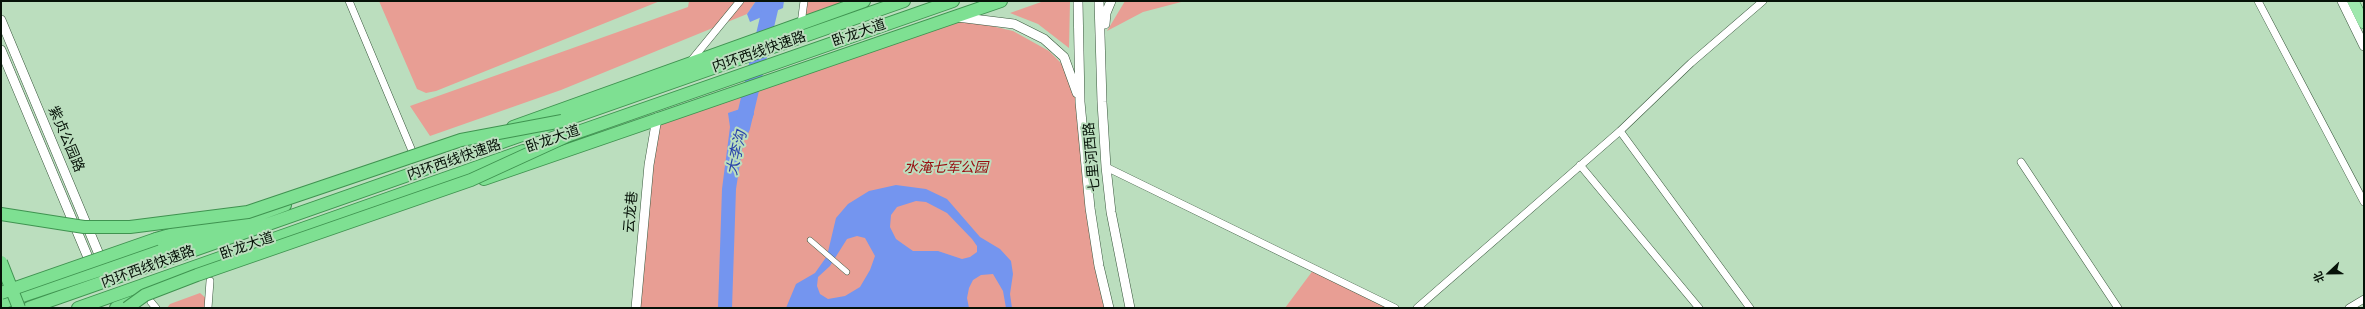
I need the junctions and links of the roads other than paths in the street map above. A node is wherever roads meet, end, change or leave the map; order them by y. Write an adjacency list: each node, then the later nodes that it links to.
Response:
1 (349, 1): 28 (street)
2 (740, 1): 21 (street)
3 (804, 1): 18 (street)
4 (864, 1): 18 (highway, 卧龙大道)
5 (904, 1): 25 (highway, 内环西线快速路)
6 (953, 1): 27 (highway, 内环西线快速路)
7 (1001, 1): 15 (highway, 卧龙大道)
8 (1078, 1): 23 (street, 七里河西路)
9 (1099, 1): 22 (street, 七里河西路)
10 (1111, 1): 22 (street)
11 (1763, 1): 26 (street)
12 (2258, 1): 32 (street)
13 (2342, 1): 19 (street)
14 (2353, 1): 17 (main road)
15 (953, 17): 23 (street); 24 (highway, 卧龙大道)
16 (1, 20): 37 (street, 紫贞公园路)
17 (2364, 23)
18 (801, 24): 21 (highway, 卧龙大道)
19 (2364, 46)
20 (1, 50): 37 (street, 紫贞公园路)
21 (689, 64): 28 (highway, 卧龙大道)
22 (1101, 66): 31 (street, 七里河西路)
23 (1080, 102): 52 (street, 七里河西路)
24 (657, 118): 48 (highway, 卧龙大道); 51 (street, 云龙巷)
25 (562, 120): 33 (highway, bridge); 46 (highway, 内环西线快速路, bridge)
26 (1620, 131): 30 (street); 57 (street)
27 (567, 136): 43 (highway, bridge); 47 (highway, 内环西线快速路, bridge)
28 (416, 161): 37 (highway, 卧龙大道)
29 (2021, 162): 58 (street)
30 (1580, 165): 55 (street); 56 (street)
31 (1106, 167): 53 (street, 七里河西路); 54 (street)
32 (2364, 202)
33 (248, 212): 34 (highway, bridge); 41 (highway, bridge)
34 (1, 214)
35 (810, 240): 38 (street)
36 (1, 262): 45 (highway, bridge)
37 (100, 271): 39 (highway, 卧龙大道)
38 (846, 272)
39 (77, 278): 41 (highway); 44 (highway, 卧龙大道)
40 (210, 281): 50 (street)
41 (1, 294)
42 (2364, 299): 59 (street)
43 (150, 302): 48 (highway, bridge); 49 (highway, bridge)
44 (1, 303)
45 (19, 308)
46 (30, 308)
47 (78, 308)
48 (116, 308)
49 (127, 308)
50 (208, 308)
51 (636, 308)
52 (1109, 308)
53 (1130, 308)
54 (1394, 308)
55 (1417, 308)
56 (1699, 308)
57 (1750, 308)
58 (2118, 308)
59 (2349, 308)

